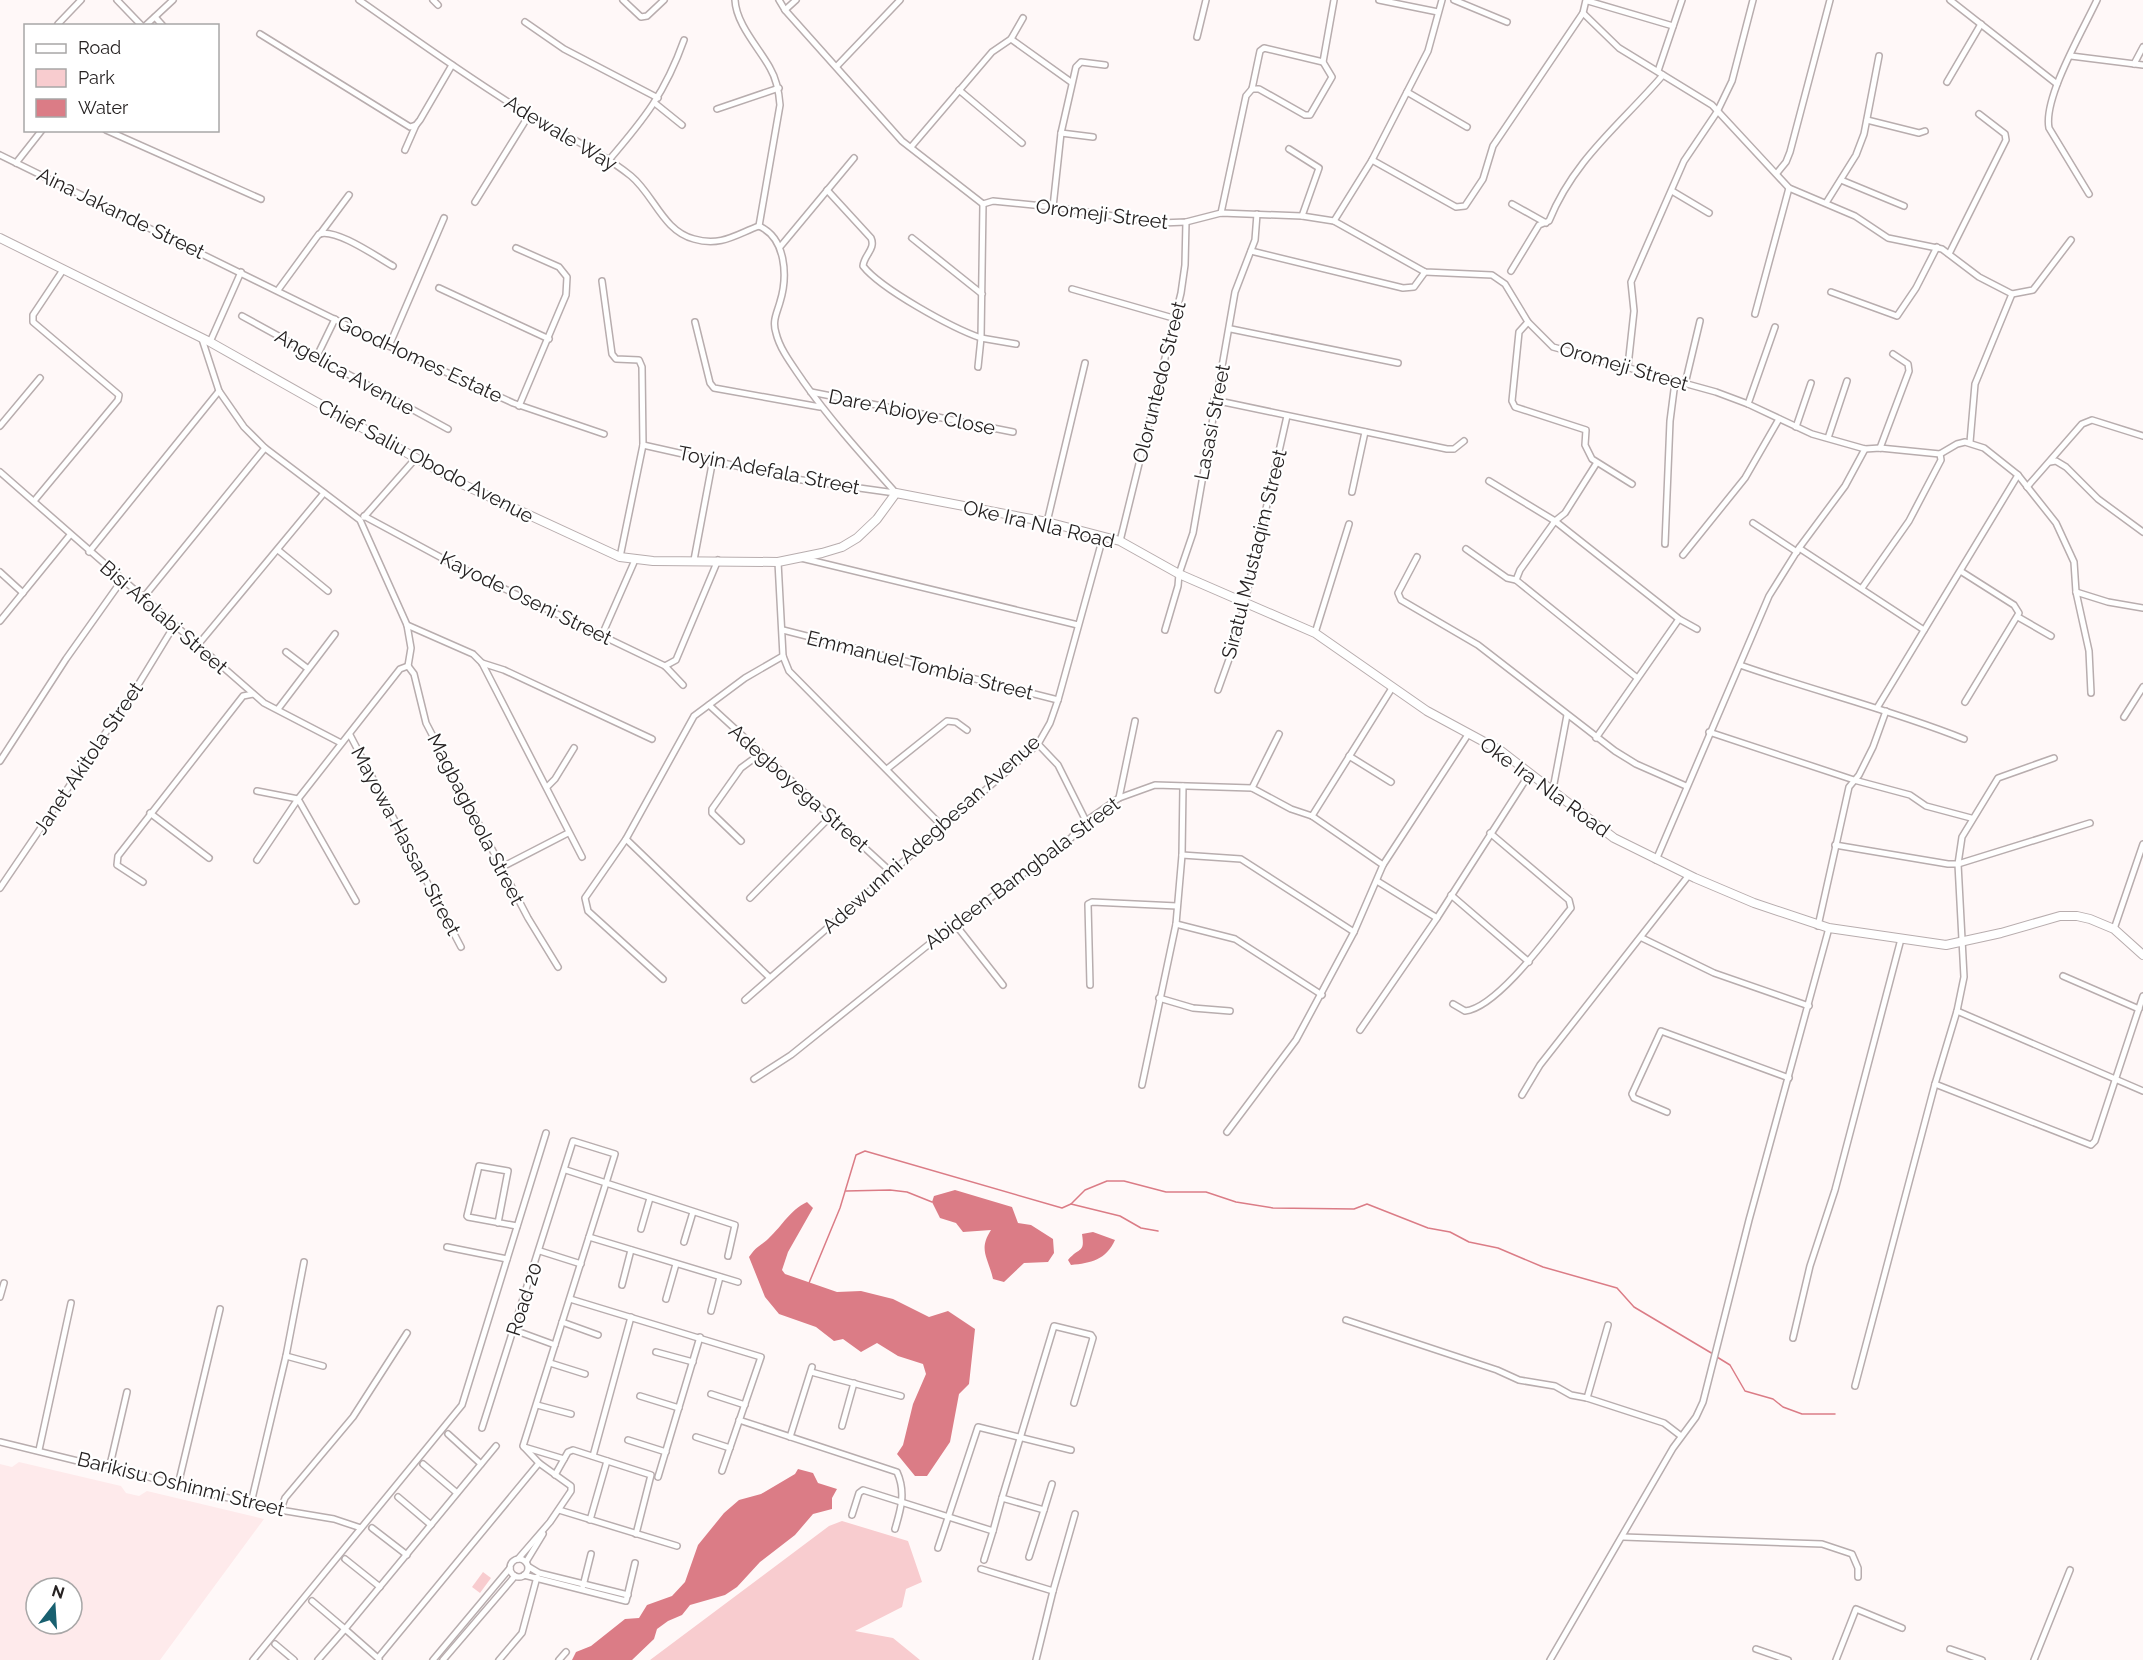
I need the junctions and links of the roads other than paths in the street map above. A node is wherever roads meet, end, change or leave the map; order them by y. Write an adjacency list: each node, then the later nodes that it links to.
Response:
1 (81, 0): 31 (street)
2 (117, 0): 32 (street)
3 (173, 0): 27 (street)
4 (359, 0): 46 (street, Adewale Way)
5 (433, 0): 23 (street)
6 (623, 0): 7 (street)
7 (664, 0)
8 (735, 0): 54 (street)
9 (779, 0): 24 (street)
10 (796, 0): 24 (street)
11 (900, 0): 49 (street)
12 (1206, 0): 38 (street)
13 (1334, 0): 44 (street)
14 (1379, 0): 25 (street)
15 (1442, 0): 25 (street)
16 (1454, 0): 30 (street)
17 (1587, 0): 26 (street); 36 (street)
18 (1682, 0): 36 (street)
19 (1753, 0): 60 (street)
20 (1830, 0): 81 (street)
21 (1950, 0): 35 (street)
22 (2097, 0): 43 (street)
23 (438, 5)
24 (785, 10): 49 (street)
25 (1438, 12): 57 (street)
26 (1583, 13): 50 (street); 79 (street)
27 (155, 17): 33 (street); 34 (street)
28 (1023, 18): 39 (street)
29 (525, 22): 58 (street)
30 (1507, 22)
31 (58, 24)
32 (142, 24)
33 (146, 24)
34 (161, 24)
35 (1981, 24): 52 (street); 53 (street)
36 (1673, 26): 50 (street)
37 (260, 34): 64 (street)
38 (1197, 37)
39 (1011, 39): 51 (street); 56 (street)
40 (684, 40): 58 (street)
41 (2143, 46): 45 (street)
42 (1879, 56): 63 (street)
43 (2071, 56): 45 (street); 53 (street)
44 (1323, 62): 55 (street); 55 (street)
45 (2134, 64): 48 (street)
46 (452, 65): 62 (street, Adewale Way); 64 (street)
47 (1104, 65): 51 (street)
48 (2143, 65)
49 (837, 66): 73 (street)
50 (1660, 73): 60 (street); 102 (street)
51 (1071, 81): 70 (street)
52 (1947, 82)
53 (2057, 84): 86 (street)
54 (778, 88): 59 (street); 103 (street)
55 (1252, 89): 95 (street)
56 (959, 90): 72 (street); 73 (street)
57 (1407, 92): 66 (street); 79 (street)
58 (657, 101): 65 (street); 78 (street)
59 (717, 109)
60 (1717, 112): 81 (street); 85 (street)
61 (1979, 114): 112 (street)
62 (529, 115): 78 (street, Adewale Way); 89 (street)
63 (1867, 120): 67 (street); 82 (street)
64 (416, 125): 75 (street)
65 (682, 125)
66 (1467, 127)
67 (1925, 131)
68 (40, 132): 80 (street)
69 (110, 132): 88 (street)
70 (1061, 134): 71 (street); 94 (street)
71 (1093, 137)
72 (1022, 143)
73 (911, 147): 91 (street)
74 (1289, 149): 98 (street)
75 (405, 150)
76 (1, 156): 80 (street, Aina Jakande Street)
77 (854, 158): 84 (street)
78 (609, 160): 103 (street, Adewale Way)
79 (1372, 160): 100 (street)
80 (16, 163): 116 (street, Aina Jakande Street)
81 (1777, 173): 83 (street)
82 (1841, 180): 90 (street); 93 (street)
83 (1789, 188): 90 (street); 125 (street)
84 (827, 190): 108 (street); 134 (street)
85 (1672, 191): 96 (street); 143 (street)
86 (2089, 194)
87 (349, 195): 104 (street)
88 (261, 200)
89 (475, 202)
90 (1826, 203): 109 (street)
91 (983, 204): 94 (street, Oromeji Street); 123 (street)
92 (1512, 204): 102 (street)
93 (1904, 206)
94 (1053, 207): 101 (street, Oromeji Street)
95 (1221, 213): 97 (street, Oromeji Street); 101 (street, Oromeji Street)
96 (1709, 213)
97 (1257, 214): 98 (street, Oromeji Street); 111 (street, Lasasi Street)
98 (1302, 216): 100 (street, Oromeji Street)
99 (444, 219): 138 (street)
100 (1334, 221): 117 (street, Oromeji Street)
101 (1186, 222): 127 (street, Oloruntedo Street)
102 (1546, 223): 115 (street)
103 (759, 226): 108 (street)
104 (319, 234): 113 (street); 121 (street)
105 (0, 238): 114 (street, Chief Saliu Obodo Avenue)
106 (912, 238): 123 (street)
107 (2071, 240): 124 (street)
108 (780, 247): 151 (street)
109 (1937, 247): 112 (street); 122 (street)
110 (516, 248): 135 (street)
111 (1251, 250): 117 (street); 133 (street, Lasasi Street)
112 (1948, 254): 124 (street)
113 (393, 266)
114 (63, 270): 136 (street, Chief Saliu Obodo Avenue); 185 (street)
115 (1511, 271)
116 (241, 272): 121 (street, GoodHomes Estate); 136 (street)
117 (1425, 272): 131 (street, Oromeji Street)
118 (602, 281): 168 (street)
119 (439, 288): 135 (street)
120 (1072, 289): 127 (street)
121 (278, 290): 128 (street, GoodHomes Estate)
122 (1832, 292)
123 (982, 294): 134 (street)
124 (2012, 294): 167 (street)
125 (1755, 314)
126 (242, 316): 140 (street, Angelica Avenue)
127 (1173, 318): 194 (street, Oloruntedo Street)
128 (335, 319): 138 (street, GoodHomes Estate); 140 (street)
129 (1700, 321): 149 (street)
130 (695, 322): 155 (street)
131 (1528, 322): 143 (street, Oromeji Street); 176 (street)
132 (1775, 327): 153 (street)
133 (1230, 329): 142 (street); 152 (street, Lasasi Street)
134 (981, 338): 137 (street); 144 (street)
135 (549, 339): 154 (street)
136 (206, 340): 150 (street, Kayode Oseni Street); 173 (street, Chief Saliu Obodo Avenue)
137 (1016, 344)
138 (389, 346): 154 (street, GoodHomes Estate)
139 (1893, 354): 170 (street)
140 (317, 356): 160 (street, Angelica Avenue)
141 (1085, 363): 188 (street)
142 (1398, 363)
143 (1628, 366): 147 (street, Oromeji Street)
144 (978, 367)
145 (40, 378): 158 (street)
146 (1846, 381): 165 (street)
147 (1675, 382): 149 (street, Oromeji Street); 195 (street)
148 (1811, 383): 159 (street)
149 (1685, 384): 153 (street, Oromeji Street)
150 (219, 391): 169 (street, Kayode Oseni Street); 199 (street)
151 (811, 392): 155 (street); 161 (street, Dare Abioye Close)
152 (1214, 400): 156 (street); 210 (street, Lasasi Street)
153 (1748, 404): 157 (street, Oromeji Street)
154 (519, 406): 163 (street, GoodHomes Estate)
155 (820, 407): 184 (street)
156 (1287, 416): 162 (street); 218 (street, Siratul Mustaqim Street)
157 (1779, 419): 159 (street, Oromeji Street); 200 (street)
158 (0, 426)
159 (1796, 427): 165 (street, Oromeji Street)
160 (448, 429)
161 (1013, 432)
162 (1365, 432): 166 (street); 182 (street)
163 (604, 434)
164 (2143, 436): 175 (street)
165 (1828, 438): 171 (street, Oromeji Street)
166 (1464, 441)
167 (1970, 442): 172 (street, Oromeji Street); 178 (street)
168 (643, 445): 174 (street, Toyin Adefala Street); 201 (street)
169 (265, 448): 183 (street, Kayode Oseni Street); 217 (street)
170 (1880, 448): 171 (street, Oromeji Street); 172 (street, Oromeji Street)
171 (1864, 449): 198 (street)
172 (1940, 454): 213 (street)
173 (416, 458): 186 (street); 201 (street, Chief Saliu Obodo Avenue)
174 (713, 459): 184 (street, Toyin Adefala Street); 205 (street)
175 (2050, 462): 181 (street); 191 (street)
176 (1596, 464): 180 (street); 187 (street)
177 (0, 472): 185 (street, Bisi Afolabi Street)
178 (2018, 476): 181 (street); 209 (street)
179 (1489, 481): 187 (street)
180 (1632, 484)
181 (2027, 487): 215 (street)
182 (1352, 492)
183 (324, 493): 186 (street, Kayode Oseni Street); 197 (street)
184 (896, 493): 188 (street, Oke Ira Nla Road); 203 (street, Chief Saliu Obodo Avenue)
185 (34, 501): 192 (street, Bisi Afolabi Street)
186 (362, 518): 223 (street); 232 (street, Kayode Oseni Street)
187 (1555, 521): 212 (street); 221 (street)
188 (1047, 522): 193 (street, Oke Ira Nla Road)
189 (1753, 523): 198 (street)
190 (1348, 524): 230 (street)
191 (2143, 532)
192 (70, 535): 199 (street, Bisi Afolabi Street); 216 (street)
193 (1104, 537): 194 (street, Oke Ira Nla Road); 224 (street, Adewunmi Adegbesan Avenue)
194 (1120, 542): 210 (street, Oke Ira Nla Road)
195 (1665, 544)
196 (1466, 549): 212 (street)
197 (278, 550): 214 (street); 234 (street)
198 (1798, 550): 213 (street); 238 (street)
199 (89, 552): 211 (street, Bisi Afolabi Street)
200 (1683, 555)
201 (620, 557): 204 (street, Chief Saliu Obodo Avenue)
202 (1417, 557): 255 (street)
203 (799, 558): 207 (street, Chief Saliu Obodo Avenue); 224 (street)
204 (635, 560): 205 (street, Chief Saliu Obodo Avenue); 232 (street)
205 (694, 560): 206 (street, Chief Saliu Obodo Avenue)
206 (718, 560): 207 (street, Chief Saliu Obodo Avenue); 240 (street)
207 (778, 562): 227 (street)
208 (0, 572): 216 (street)
209 (1962, 572): 220 (street); 229 (street)
210 (1179, 574): 218 (street, Oke Ira Nla Road); 228 (street, Lasasi Street)
211 (122, 580): 217 (street, Bisi Afolabi Street); 272 (street)
212 (1516, 580): 242 (street)
213 (1862, 588): 229 (street)
214 (328, 591)
215 (2076, 592): 219 (street); 247 (street)
216 (24, 593): 222 (street)
217 (143, 598): 225 (street, Bisi Afolabi Street)
218 (1244, 603): 230 (street, Oke Ira Nla Road); 246 (street, Siratul Mustaqim Street)
219 (2143, 608)
220 (2018, 617): 233 (street); 250 (street)
221 (1678, 619): 226 (street); 242 (street)
222 (0, 621)
223 (407, 625): 237 (street); 239 (street)
224 (1078, 625): 249 (street, Adewunmi Adegbesan Avenue)
225 (174, 626): 234 (street, Bisi Afolabi Street); 311 (street, Janet Akitola Street)
226 (1697, 629)
227 (783, 630): 236 (street); 249 (street, Emmanuel Tombia Street)
228 (1165, 630)
229 (1924, 630): 252 (street)
230 (1315, 633): 245 (street, Oke Ira Nla Road)
231 (335, 634): 241 (street)
232 (602, 635): 240 (street, Kayode Oseni Street)
233 (2051, 636)
234 (197, 646): 248 (street, Bisi Afolabi Street)
235 (286, 652): 241 (street)
236 (783, 656): 251 (street, Emmanuel Tombia Street); 273 (street)
237 (482, 663): 264 (street); 279 (street)
238 (1740, 665): 252 (street); 259 (street)
239 (408, 666): 262 (street); 306 (street, Magbagbeola Street)
240 (665, 666): 243 (street, Kayode Oseni Street)
241 (307, 668): 253 (street)
242 (1636, 677): 263 (street)
243 (683, 685)
244 (2143, 687): 256 (street)
245 (1392, 688): 260 (street, Oke Ira Nla Road); 270 (street)
246 (1218, 690)
247 (2091, 693)
248 (253, 694): 253 (street, Bisi Afolabi Street); 285 (street)
249 (1058, 700): 267 (street, Adewunmi Adegbesan Avenue)
250 (1965, 702)
251 (709, 705): 269 (street, Adegboyega Street); 294 (street, Emmanuel Tombia Street)
252 (1877, 708): 254 (street)
253 (278, 709): 266 (street, Bisi Afolabi Street)
254 (1886, 711): 265 (street); 275 (street)
255 (1567, 715): 263 (street); 281 (street)
256 (2124, 717)
257 (1135, 722): 283 (street)
258 (967, 730): 273 (street)
259 (1709, 732): 275 (street); 278 (street)
260 (1469, 733): 274 (street, Oke Ira Nla Road); 304 (street)
261 (1279, 734): 280 (street)
262 (350, 735): 266 (street); 326 (street, Mayowa Hassan Street)
263 (1596, 738): 278 (street)
264 (652, 739)
265 (1964, 740)
266 (341, 743): 284 (street)
267 (1038, 744): 289 (street); 291 (street, Adewunmi Adegbesan Avenue)
268 (574, 748): 279 (street)
269 (760, 754): 287 (street, Adegboyega Street); 295 (street)
270 (1349, 756): 276 (street); 286 (street)
271 (2054, 758): 288 (street)
272 (0, 760)
273 (887, 769): 291 (street)
274 (1530, 773): 281 (street, Oke Ira Nla Road); 292 (street)
275 (1854, 780): 288 (street); 297 (street)
276 (1391, 782)
277 (1183, 786): 280 (street, Abideen Bamgbala Street); 283 (street, Abideen Bamgbala Street); 298 (street)
278 (1686, 786): 303 (street)
279 (547, 787): 293 (street)
280 (1252, 788): 286 (street, Abideen Bamgbala Street)
281 (1553, 789): 303 (street, Oke Ira Nla Road)
282 (257, 791): 284 (street)
283 (1119, 798): 289 (street, Abideen Bamgbala Street)
284 (298, 799): 302 (street); 314 (street)
285 (150, 813): 301 (street); 310 (street)
286 (1312, 816): 304 (street, Abideen Bamgbala Street)
287 (830, 817): 307 (street, Adegboyega Street); 313 (street)
288 (1971, 818): 305 (street)
289 (1086, 821): 317 (street, Abideen Bamgbala Street)
290 (2090, 824): 305 (street)
291 (942, 826): 307 (street, Adewunmi Adegbesan Avenue)
292 (1490, 832): 312 (street); 328 (street)
293 (568, 833): 300 (street); 306 (street)
294 (626, 839): 331 (street); 332 (street, Emmanuel Tombia Street)
295 (741, 841)
296 (2143, 844): 299 (street)
297 (1835, 845): 305 (street); 319 (street)
298 (1182, 855): 315 (street); 322 (street)
299 (2141, 855): 321 (street)
300 (582, 857)
301 (209, 858)
302 (257, 860)
303 (1656, 860): 308 (street, Oke Ira Nla Road)
304 (1383, 864): 309 (street)
305 (1958, 864): 325 (street)
306 (502, 867): 329 (street, Magbagbeola Street)
307 (890, 871): 331 (street, Adewunmi Adegbesan Avenue)
308 (1689, 876): 319 (street, Oke Ira Nla Road); 323 (street)
309 (1377, 881): 316 (street); 322 (street)
310 (143, 882)
311 (0, 888)
312 (1451, 896): 316 (street); 328 (street)
313 (750, 898)
314 (356, 901)
315 (1177, 906): 318 (street); 334 (street)
316 (1437, 918): 344 (street)
317 (956, 924): 333 (street); 346 (street, Abideen Bamgbala Street)
318 (1176, 924): 335 (street); 337 (street)
319 (1818, 926): 320 (street, Oke Ira Nla Road)
320 (1829, 928): 324 (street, Oke Ira Nla Road); 340 (street)
321 (2115, 929): 325 (street, Oke Ira Nla Road); 327 (street, Oke Ira Nla Road)
322 (1354, 932): 335 (street)
323 (1642, 938): 340 (street); 351 (street)
324 (1901, 939): 325 (street, Oke Ira Nla Road); 390 (street)
325 (1960, 940): 343 (street)
326 (461, 947)
327 (2143, 955)
328 (1528, 962): 339 (street)
329 (558, 967)
330 (2063, 976): 341 (street)
331 (769, 977): 338 (street, Adewunmi Adegbesan Avenue)
332 (663, 979)
333 (1003, 984)
334 (1090, 986)
335 (1322, 994): 353 (street)
336 (2143, 996): 341 (street)
337 (1159, 998): 342 (street); 349 (street)
338 (745, 1000)
339 (1453, 1004)
340 (1809, 1006): 345 (street)
341 (2139, 1009): 347 (street)
342 (1230, 1011)
343 (1957, 1011): 347 (street); 348 (street)
344 (1360, 1030)
345 (1789, 1078): 352 (street); 415 (street)
346 (754, 1079)
347 (2117, 1080): 348 (street); 350 (street)
348 (1935, 1084): 399 (street)
349 (1142, 1085)
350 (2143, 1091)
351 (1522, 1095)
352 (1667, 1112)
353 (1227, 1132)
354 (546, 1133): 360 (street)
355 (566, 1170): 356 (street); 356 (street, Road 20); 366 (street, Road 20)
356 (606, 1183): 357 (street); 362 (street)
357 (650, 1198): 358 (street); 361 (street)
358 (693, 1212): 363 (street); 367 (street)
359 (498, 1222): 359 (street); 360 (street)
360 (517, 1226): 368 (street)
361 (641, 1229)
362 (589, 1238): 365 (street); 370 (street)
363 (684, 1242)
364 (447, 1247): 368 (street)
365 (632, 1250): 371 (street); 375 (street)
366 (540, 1251): 370 (street); 386 (street, Road 20)
367 (728, 1256)
368 (507, 1259): 452 (street)
369 (304, 1262): 393 (street)
370 (580, 1264): 377 (street)
371 (676, 1264): 372 (street); 378 (street)
372 (720, 1277): 373 (street); 381 (street)
373 (738, 1282)
374 (3, 1283): 376 (street)
375 (622, 1285)
376 (0, 1297)
377 (570, 1299): 382 (street); 384 (street)
378 (666, 1299)
379 (71, 1303): 423 (street)
380 (220, 1309): 437 (street)
381 (711, 1311)
382 (631, 1317): 389 (street); 426 (street)
383 (1346, 1320): 404 (street)
384 (562, 1322): 388 (street); 391 (street)
385 (1608, 1325): 404 (street)
386 (514, 1330): 391 (street); 412 (street, Road 20)
387 (407, 1333): 443 (street)
388 (597, 1335)
389 (700, 1337): 394 (street); 407 (street)
390 (1793, 1338)
391 (555, 1345): 395 (street)
392 (656, 1352): 394 (street)
393 (286, 1356): 396 (street); 441 (street)
394 (693, 1362): 408 (street)
395 (550, 1363): 397 (street); 406 (street)
396 (323, 1366)
397 (585, 1374)
398 (854, 1383): 403 (street); 411 (street); 417 (street)
399 (1855, 1386)
400 (127, 1392): 432 (street)
401 (711, 1394): 407 (street)
402 (640, 1396): 408 (street)
403 (901, 1396)
404 (1587, 1398): 415 (street)
405 (1074, 1403): 414 (street)
406 (537, 1404): 409 (street); 421 (street)
407 (745, 1405): 410 (street)
408 (679, 1408): 425 (street)
409 (571, 1414)
410 (739, 1420): 417 (street); 422 (street)
411 (842, 1426)
412 (482, 1428)
413 (448, 1434): 431 (street)
414 (1018, 1436): 424 (street); 440 (street); 448 (street)
415 (1682, 1436): 457 (street)
416 (696, 1437): 422 (street)
417 (790, 1437): 442 (street)
418 (628, 1440): 425 (street)
419 (0, 1442): 423 (street, Barikisu Oshinmi Street)
420 (496, 1446): 431 (street)
421 (523, 1446): 427 (street); 429 (street)
422 (730, 1448): 433 (street)
423 (39, 1450): 432 (street, Barikisu Oshinmi Street)
424 (1071, 1450)
425 (666, 1452): 435 (street)
426 (592, 1456): 427 (street); 428 (street)
427 (564, 1459): 434 (street)
428 (607, 1461): 449 (street); 456 (street)
429 (539, 1463): 434 (street); 485 (street)
430 (423, 1464): 438 (street)
431 (481, 1464): 438 (street)
432 (110, 1466): 437 (street, Barikisu Oshinmi Street)
433 (722, 1471)
434 (555, 1475): 444 (street)
435 (658, 1477)
436 (1052, 1484): 445 (street)
437 (178, 1485): 441 (street, Barikisu Oshinmi Street)
438 (457, 1493): 451 (street)
439 (398, 1497): 451 (street)
440 (1002, 1498): 445 (street); 455 (street)
441 (251, 1503): 443 (street, Barikisu Oshinmi Street)
442 (903, 1503): 447 (street); 448 (street); 454 (street)
443 (281, 1509): 452 (street, Barikisu Oshinmi Street)
444 (559, 1510): 449 (street); 450 (street)
445 (1044, 1510): 462 (street)
446 (1076, 1514): 477 (street)
447 (852, 1515)
448 (948, 1517): 455 (street); 459 (street)
449 (590, 1520): 456 (street)
450 (550, 1522): 464 (street); 467 (street)
451 (431, 1525): 461 (street)
452 (361, 1528): 486 (street)
453 (372, 1528): 461 (street)
454 (895, 1529)
455 (993, 1531): 465 (street)
456 (636, 1534): 458 (street)
457 (1623, 1537): 474 (street); 494 (street)
458 (677, 1546)
459 (938, 1548)
460 (591, 1554): 476 (street)
461 (406, 1555): 475 (street)
462 (1029, 1557)
463 (345, 1559): 475 (street)
464 (518, 1559): 467 (street); 468 (street)
465 (984, 1560)
466 (635, 1563): 476 (street)
467 (527, 1565): 472 (street); 473 (street)
468 (510, 1568): 471 (street); 489 (street)
469 (981, 1569): 477 (street)
470 (2070, 1570): 498 (street)
471 (515, 1575): 472 (street); 490 (street)
472 (524, 1575): 473 (street)
473 (538, 1576): 476 (street); 491 (street)
474 (1858, 1577)
475 (380, 1587): 480 (street)
476 (583, 1588)
477 (1053, 1591): 493 (street)
478 (312, 1601): 480 (street)
479 (1902, 1628): 496 (street)
480 (345, 1629): 485 (street); 488 (street)
481 (274, 1644): 487 (street)
482 (1756, 1649): 495 (street)
483 (1950, 1649): 497 (street)
484 (566, 1652): 492 (street)
485 (379, 1659)
486 (253, 1660)
487 (294, 1660)
488 (318, 1660)
489 (433, 1660)
490 (443, 1660)
491 (499, 1660)
492 (560, 1660)
493 (1036, 1660)
494 (1550, 1660)
495 (1788, 1660)
496 (1836, 1660)
497 (1982, 1660)
498 (2034, 1660)

